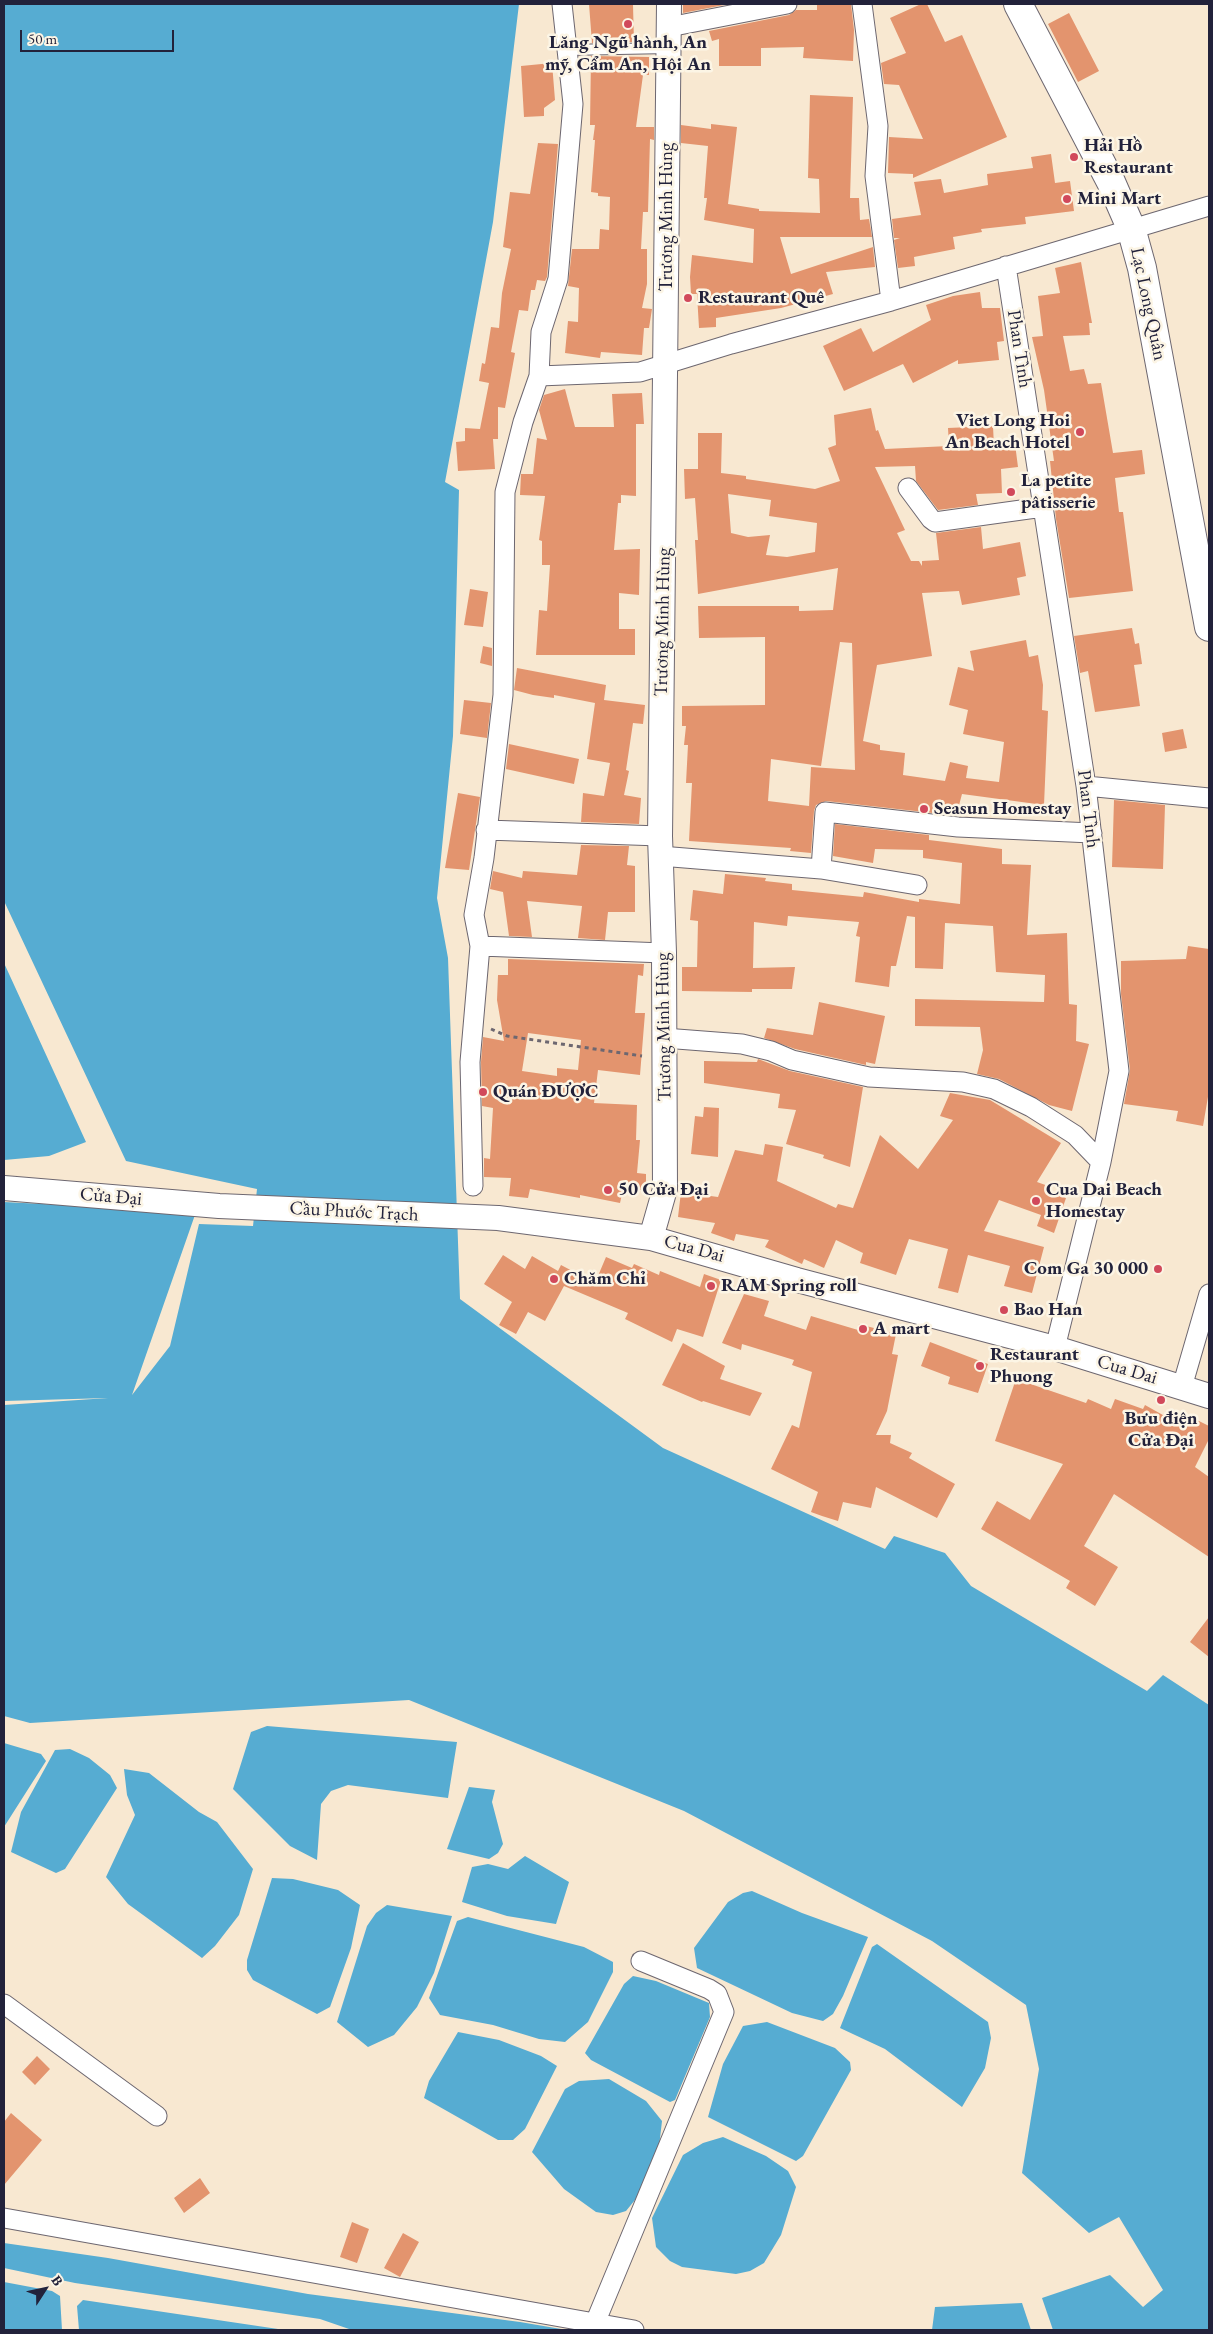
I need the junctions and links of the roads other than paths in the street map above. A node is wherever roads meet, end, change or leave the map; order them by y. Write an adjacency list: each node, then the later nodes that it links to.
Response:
1 (562, 4): 6 (street)
2 (787, 4): 5 (street)
3 (862, 4): 10 (street)
4 (1018, 4): 8 (main road, Lạc Long Quân)
5 (669, 26): 6 (lane); 11 (street, Trương Minh Hùng)
6 (567, 50): 12 (street)
7 (1209, 206): 8 (street)
8 (1132, 228): 9 (street); 15 (main road, Lạc Long Quân)
9 (1006, 266): 10 (street); 14 (street, Phan Tình)
10 (891, 302): 11 (street)
11 (666, 363): 12 (street); 20 (street, Trương Minh Hùng)
12 (539, 376): 18 (street)
13 (908, 488): 14 (street)
14 (1043, 507): 16 (street, Phan Tình)
15 (1209, 627)
16 (1086, 786): 17 (street); 19 (street, Phan Tình)
17 (1209, 798)
18 (486, 830): 20 (street); 23 (street)
19 (1092, 833): 21 (street); 26 (street, Phan Tình)
20 (660, 846): 21 (street); 24 (street, Trương Minh Hùng)
21 (820, 869): 22 (street)
22 (917, 885)
23 (480, 946): 24 (street); 27 (street)
24 (664, 954): 25 (street, Trương Minh Hùng)
25 (664, 1049): 26 (street); 31 (street, Trương Minh Hùng)
26 (1101, 1162): 33 (street, Phan Tình)
27 (473, 1186)
28 (4, 1188): 29 (street, Cửa Đại)
29 (219, 1206): 30 (street, Cầu Phước Trạch)
30 (490, 1218): 31 (street, Cua Dai)
31 (652, 1238): 33 (street, Cua Dai)
32 (1209, 1294): 34 (street)
33 (1055, 1348): 34 (street, Cua Dai)
34 (1182, 1386): 35 (street, Cua Dai)
35 (1209, 1396)
36 (641, 1961): 40 (street)
37 (4, 2004): 38 (street)
38 (157, 2116)
39 (4, 2218): 40 (street)
40 (595, 2323): 41 (street)
41 (634, 2330)

